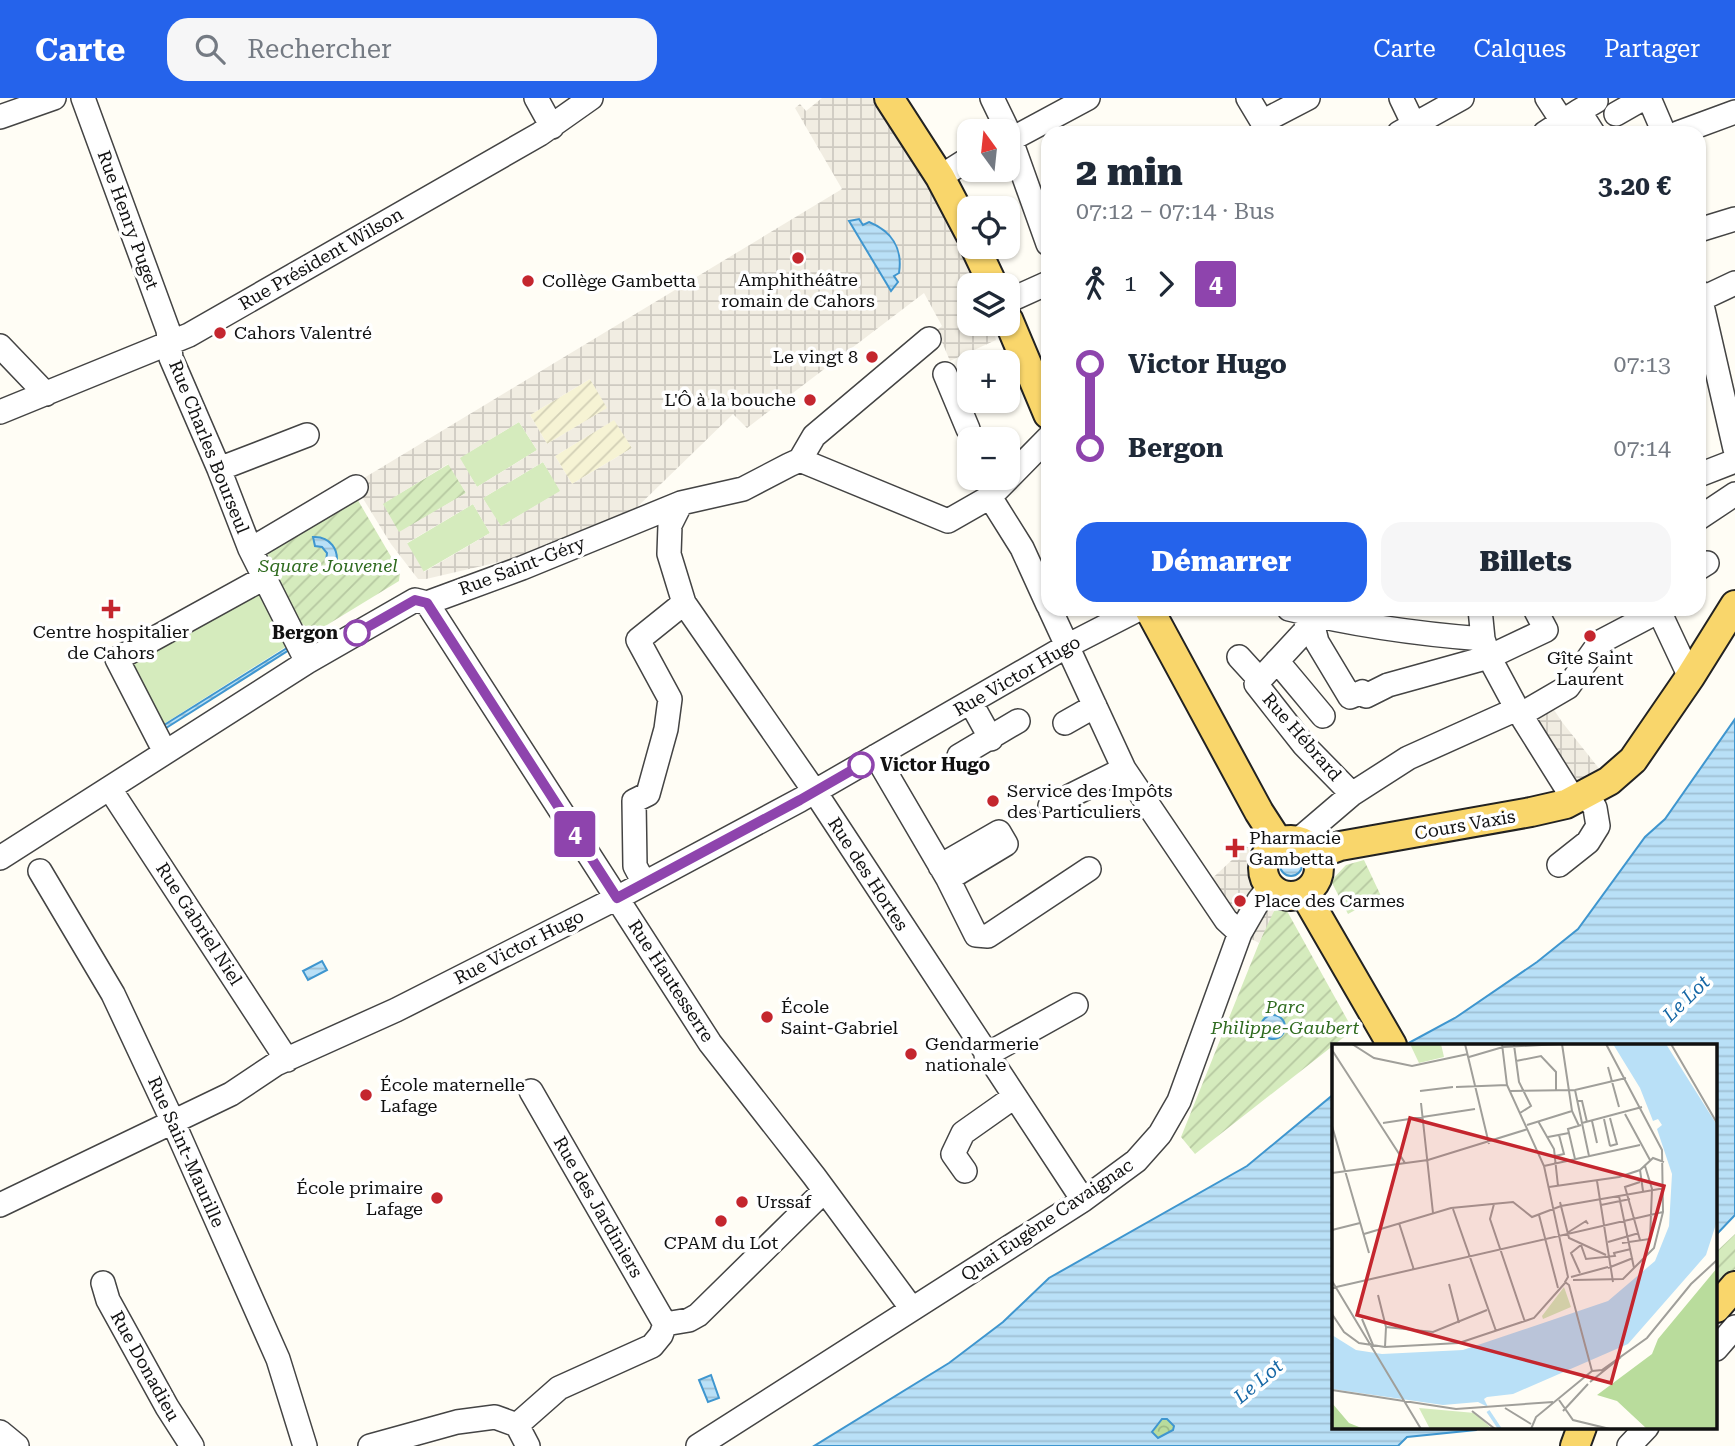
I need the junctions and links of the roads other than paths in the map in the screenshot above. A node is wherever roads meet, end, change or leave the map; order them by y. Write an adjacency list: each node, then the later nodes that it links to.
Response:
1 (54, 98): 17 (street)
2 (83, 98): 40 (street, Rue Henry Puget)
3 (537, 98): 25 (street)
4 (591, 98): 25 (street, Rue Président Wilson)
5 (889, 98): 29 (main road)
6 (992, 98): 18 (street)
7 (1088, 98): 26 (street)
8 (1248, 98): 19 (street)
9 (1308, 98): 20 (street)
10 (1401, 98): 21 (street)
11 (1462, 98): 22 (street)
12 (1548, 98): 16 (street)
13 (1653, 99): 15 (street); 23 (street)
14 (1735, 112): 24 (street)
15 (1616, 114)
16 (1570, 116)
17 (0, 117)
18 (1001, 119)
19 (1264, 126)
20 (1268, 126)
21 (1406, 126)
22 (1412, 126)
23 (1662, 126)
24 (1697, 126)
25 (552, 127): 40 (street, Rue Président Wilson)
26 (1020, 131)
27 (957, 166): 29 (street)
28 (1020, 166): 32 (street)
29 (940, 177): 30 (main road)
30 (957, 209)
31 (1735, 219): 33 (street)
32 (1041, 224)
33 (1706, 228)
34 (1735, 283): 36 (street)
35 (1041, 286): 37 (street)
36 (1706, 295)
37 (1020, 296)
38 (1706, 317): 43 (street)
39 (1015, 336): 44 (main road)
40 (171, 343): 42 (street, Rue Président Wilson); 51 (street, Rue Charles Bourseul)
41 (0, 346): 42 (street)
42 (46, 394): 45 (street, Rue Président Wilson)
43 (1729, 394): 49 (street)
44 (1041, 397)
45 (0, 412)
46 (967, 427): 50 (street, Rue Saint-Géry)
47 (307, 435): 51 (street)
48 (1041, 447): 56 (street)
49 (1735, 447): 52 (street)
50 (800, 460): 55 (street, Rue Saint-Géry); 56 (street)
51 (219, 469): 58 (street, Rue Charles Bourseul)
52 (1706, 470)
53 (356, 487): 58 (street)
54 (1735, 494): 57 (street)
55 (681, 503): 61 (street, Rue Saint-Géry); 62 (street, Rue des Hortes)
56 (996, 505): 60 (street)
57 (1706, 513)
58 (249, 546): 59 (street, Rue Charles Bourseul)
59 (264, 578): 78 (street, Rue Charles Bourseul); 88 (street)
60 (1041, 590)
61 (427, 603): 78 (street, Rue Saint-Géry); 105 (street, Rue Hautesserre)
62 (684, 603): 94 (street, Rue des Hortes); 102 (street)
63 (1735, 606): 79 (main road)
64 (1053, 616): 74 (street)
65 (1125, 616): 74 (street, Rue Victor Hugo)
66 (1153, 616): 97 (main road)
67 (1308, 616): 77 (street, Rue Hébrard)
68 (1310, 616): 75 (street)
69 (1328, 616): 75 (street)
70 (1481, 616): 75 (street)
71 (1539, 616): 75 (street)
72 (1648, 616): 83 (street)
73 (1662, 616): 79 (street)
74 (1067, 646): 81 (street, Rue Victor Hugo); 82 (street)
75 (1486, 648): 83 (street)
76 (1239, 657): 80 (street)
77 (1277, 661): 80 (street, Rue Hébrard); 84 (street)
78 (307, 662): 88 (street, Rue Saint-Géry)
79 (1690, 677): 93 (main road)
80 (1259, 680): 95 (street, Rue Hébrard)
81 (971, 703): 87 (street); 89 (street, Rue Victor Hugo)
82 (1095, 706): 86 (street); 91 (street)
83 (1518, 712): 93 (street); 95 (street)
84 (1323, 716)
85 (1018, 721): 87 (street)
86 (1065, 723)
87 (990, 739): 90 (street)
88 (165, 752): 92 (street, Rue Saint-Géry)
89 (876, 756): 94 (street, Rue Victor Hugo); 100 (street)
90 (959, 756)
91 (1124, 769): 96 (street); 106 (street)
92 (110, 789): 98 (street, Rue Saint-Géry); 110 (street, Rue Gabriel Niel)
93 (1590, 791): 97 (main road, Cours Vaxis); 99 (street)
94 (815, 792): 102 (street, Rue Victor Hugo); 109 (street, Rue des Hortes)
95 (1352, 793): 97 (street)
96 (1050, 806)
97 (1298, 846): 103 (main road); 104 (main road)
98 (0, 858)
99 (1559, 865)
100 (1088, 869)
101 (40, 872): 113 (street, Rue Saint-Maurille)
102 (644, 883): 105 (street, Rue Victor Hugo)
103 (1270, 886): 104 (main road); 106 (street, Quai Eugène Cavaignac)
104 (1304, 893): 108 (main road)
105 (617, 898): 110 (street, Rue Victor Hugo); 115 (street, Rue Hautesserre)
106 (1240, 933): 116 (street, Quai Eugène Cavaignac)
107 (1076, 1005): 109 (street)
108 (1391, 1044)
109 (986, 1055): 112 (street, Rue des Hortes)
110 (287, 1060): 113 (street, Rue Victor Hugo)
111 (531, 1091): 122 (street, Rue des Jardiniers)
112 (1014, 1097): 114 (street); 116 (street, Rue des Hortes)
113 (173, 1122): 117 (street, Rue Victor Hugo); 131 (street, Rue Saint-Maurille)
114 (965, 1171)
115 (824, 1191): 121 (street, Rue Hautesserre); 122 (street)
116 (1083, 1200): 121 (street, Quai Eugène Cavaignac)
117 (0, 1205)
118 (103, 1283): 130 (street, Rue Donadieu)
119 (1735, 1286): 120 (main road)
120 (1718, 1306)
121 (912, 1309): 134 (street, Quai Eugène Cavaignac)
122 (665, 1324): 125 (street)
123 (1735, 1327): 124 (street)
124 (1718, 1347)
125 (517, 1425): 132 (street); 133 (street)
126 (1582, 1428): 135 (main road)
127 (1646, 1428): 136 (street)
128 (0, 1432): 129 (street)
129 (18, 1446)
130 (192, 1446)
131 (305, 1446)
132 (370, 1446)
133 (528, 1446)
134 (698, 1446)
135 (1574, 1446)
136 (1629, 1446)

